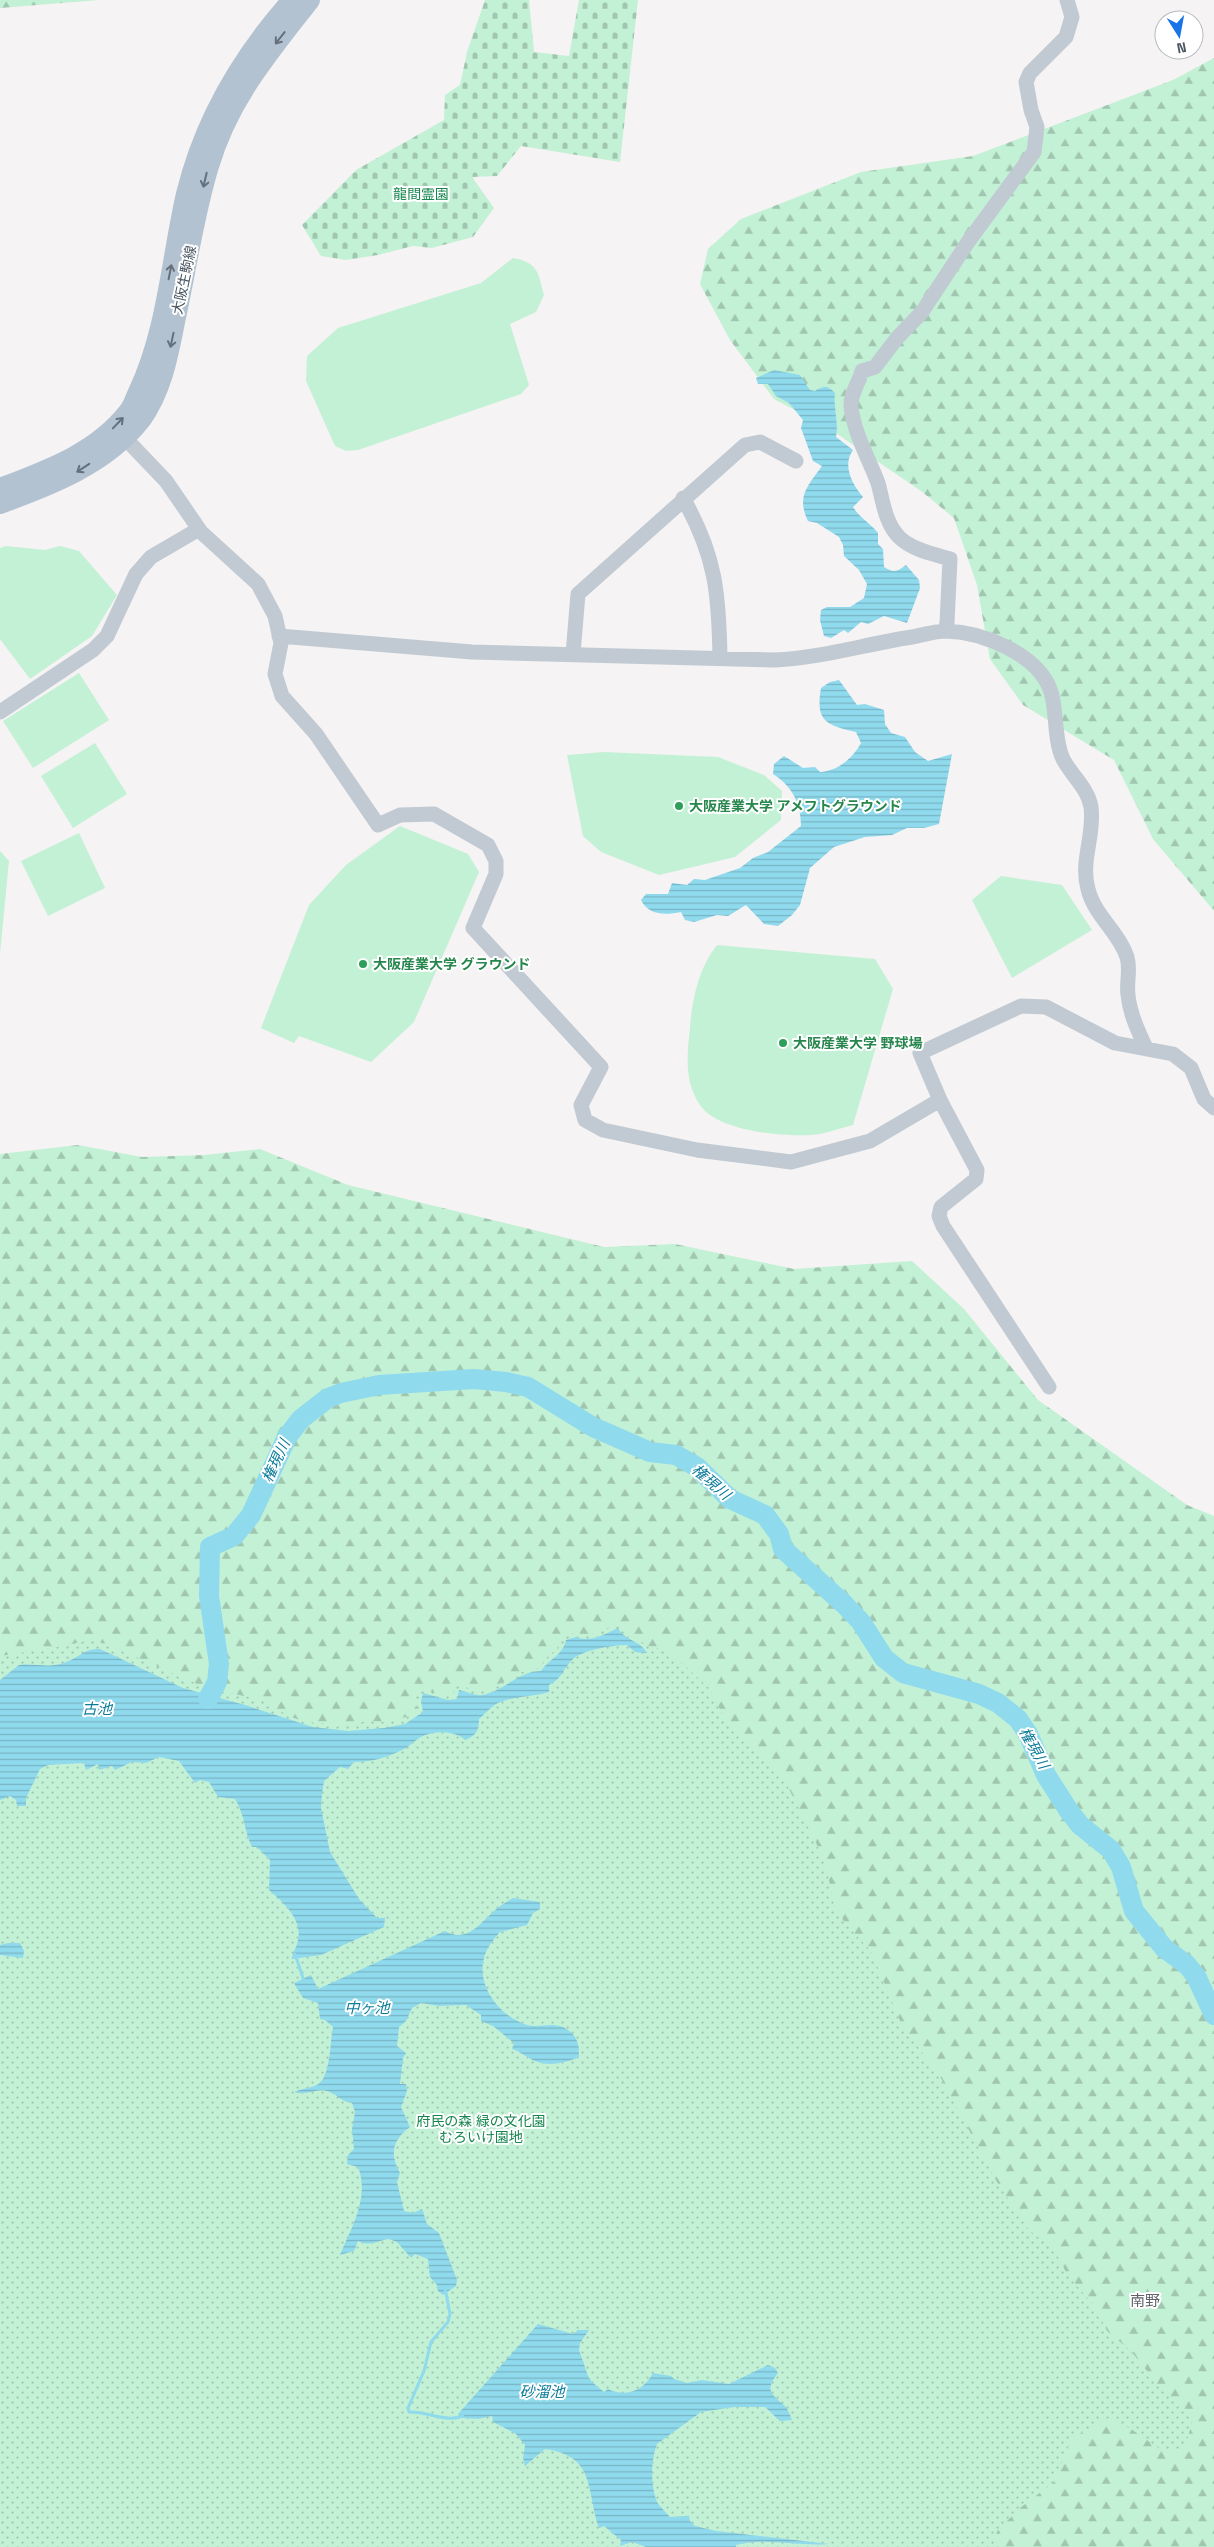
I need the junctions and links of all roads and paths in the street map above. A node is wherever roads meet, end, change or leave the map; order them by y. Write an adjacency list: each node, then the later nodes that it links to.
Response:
1 (292, 0): 6 (main road, 大阪生駒線, one-way to 1)
2 (310, 0): 4 (main road, 大阪生駒線, one-way to 4)
3 (1067, 0): 10 (street)
4 (124, 437): 8 (main road, 大阪生駒線, one-way to 8); 9 (street)
5 (796, 461): 7 (street)
6 (0, 488)
7 (683, 498): 12 (street); 13 (street)
8 (0, 504)
9 (199, 529): 11 (street); 14 (street)
10 (945, 631): 13 (street); 15 (street)
11 (279, 636): 12 (street); 16 (street)
12 (573, 654): 13 (street)
13 (720, 659)
14 (0, 712)
15 (1146, 1048): 16 (street); 17 (street)
16 (940, 1100): 18 (street)
17 (1214, 1108)
18 (1049, 1386)

